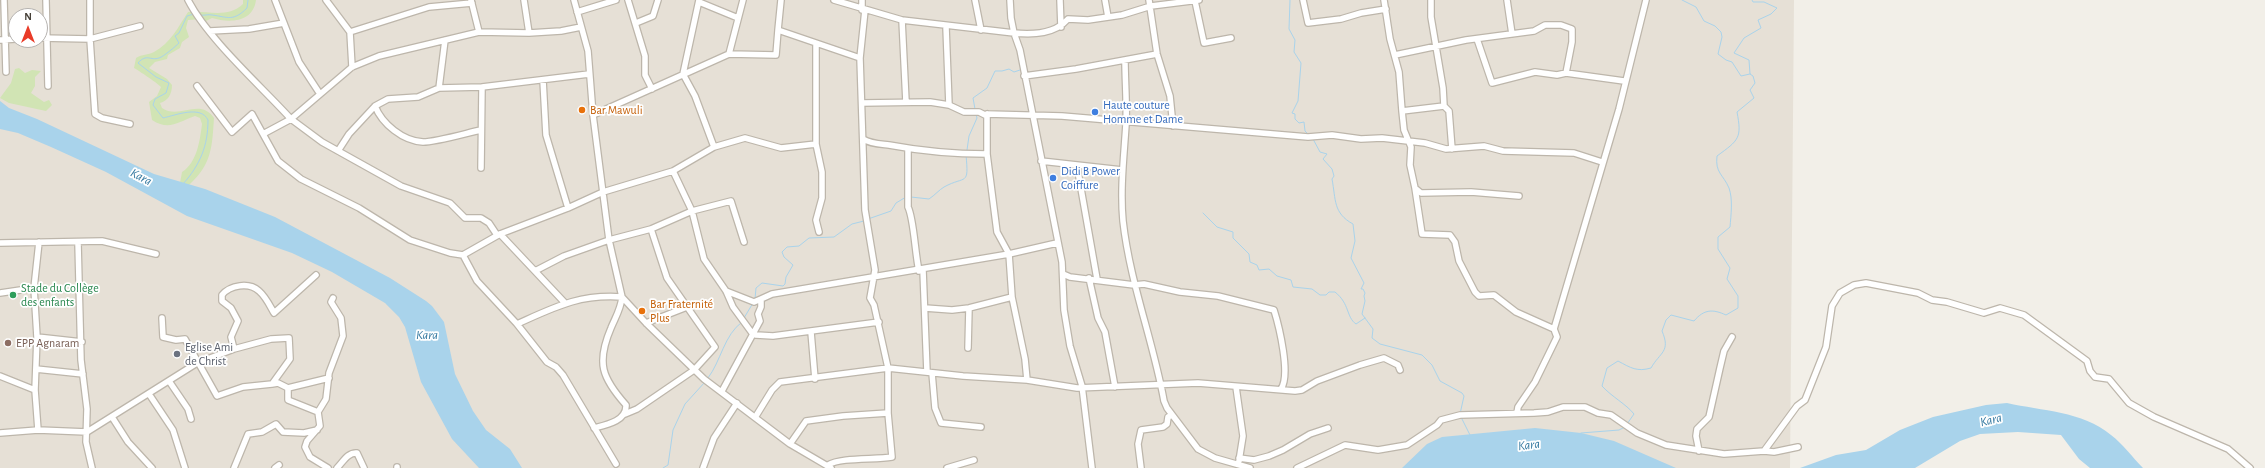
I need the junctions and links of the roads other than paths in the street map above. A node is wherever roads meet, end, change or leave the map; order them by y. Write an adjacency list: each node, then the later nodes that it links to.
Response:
1 (4, 0): 51 (street)
2 (90, 0): 52 (street)
3 (188, 0): 42 (street)
4 (275, 0): 34 (street)
5 (326, 0): 43 (street)
6 (524, 0): 45 (street)
7 (574, 0): 30 (street)
8 (616, 0): 30 (street)
9 (628, 0): 35 (street)
10 (658, 0): 35 (street)
11 (743, 0): 32 (street)
12 (781, 0): 40 (street)
13 (834, 0): 29 (street)
14 (862, 0): 29 (street)
15 (975, 0): 41 (street)
16 (1010, 0): 46 (street)
17 (1060, 0): 39 (street)
18 (1105, 0): 31 (street)
19 (1303, 0): 28 (street)
20 (1384, 0): 28 (street)
21 (1431, 0): 55 (street)
22 (1507, 0): 47 (street)
23 (1646, 0): 69 (street)
24 (699, 1): 32 (street); 66 (street)
25 (1197, 1): 27 (street); 49 (street)
26 (471, 2): 43 (street); 44 (street)
27 (1150, 3): 31 (street); 58 (street)
28 (1386, 9): 59 (street)
29 (863, 10): 33 (street); 60 (street)
30 (577, 12): 38 (street)
31 (1108, 17): 39 (street)
32 (738, 18): 57 (street)
33 (902, 20): 37 (street); 76 (street)
34 (284, 22): 42 (street); 75 (street)
35 (636, 23): 74 (street)
36 (140, 26): 52 (street)
37 (946, 26): 41 (street); 78 (street)
38 (581, 27): 45 (street); 65 (street)
39 (1061, 27): 46 (street)
40 (778, 30): 54 (street); 57 (street)
41 (981, 30): 46 (street)
42 (210, 31): 85 (street)
43 (350, 32): 62 (street)
44 (479, 32): 45 (street); 53 (street)
45 (529, 33)
46 (1014, 33): 67 (street)
47 (1512, 34): 50 (street); 64 (street)
48 (48, 37): 52 (street)
49 (1231, 38)
50 (1477, 38): 55 (street); 64 (street)
51 (3, 39): 63 (street)
52 (90, 39): 87 (street)
53 (445, 40): 62 (street); 73 (street)
54 (816, 43): 60 (street); 93 (street)
55 (1435, 47): 59 (street); 80 (street)
56 (48, 48): 70 (street)
57 (729, 54): 66 (street)
58 (1157, 54): 61 (street); 88 (street)
59 (1395, 55): 81 (street)
60 (860, 58): 77 (street)
61 (1125, 60): 67 (street); 86 (street)
62 (352, 67): 75 (street)
63 (6, 72)
64 (1566, 73): 69 (street)
65 (589, 74): 68 (street); 83 (street)
66 (683, 74): 74 (street); 94 (street)
67 (1024, 76): 84 (street)
68 (543, 80): 72 (street); 108 (street)
69 (1624, 81): 100 (street)
70 (48, 86)
71 (197, 86): 90 (street)
72 (482, 87): 73 (street); 89 (street)
73 (439, 88): 79 (street)
74 (652, 89): 83 (street)
75 (320, 94): 85 (street)
76 (906, 102): 77 (street); 78 (street)
77 (862, 103): 91 (street)
78 (949, 105): 82 (street)
79 (375, 106): 89 (street); 97 (street)
80 (1444, 106): 81 (street); 96 (street)
81 (1402, 111): 92 (street)
82 (987, 114): 84 (street); 98 (street)
83 (593, 115): 106 (street)
84 (1032, 115): 86 (street); 99 (street)
85 (291, 118): 90 (street); 97 (street)
86 (1126, 122): 88 (street); 103 (street)
87 (130, 124)
88 (1173, 126): 92 (street)
89 (481, 130): 102 (street)
90 (264, 134): 121 (street)
91 (863, 139): 95 (street); 126 (street)
92 (1409, 141): 96 (street); 105 (street)
93 (816, 144): 94 (street); 111 (street)
94 (714, 147): 104 (street)
95 (908, 149): 98 (street); 122 (street)
96 (1452, 149): 100 (street)
97 (338, 151): 112 (street)
98 (987, 154): 120 (street)
99 (1042, 161): 101 (street); 118 (street)
100 (1602, 162): 145 (street)
101 (1077, 166): 103 (street); 128 (street)
102 (480, 168)
103 (1122, 170): 129 (street)
104 (673, 171): 106 (street); 109 (street)
105 (1415, 188): 107 (street); 145 (street)
106 (603, 192): 108 (street); 113 (street)
107 (1519, 196)
108 (568, 208): 112 (street)
109 (692, 211): 110 (street); 115 (street); 131 (street)
110 (651, 229): 113 (street); 138 (street)
111 (818, 232)
112 (498, 234): 121 (street); 123 (street)
113 (609, 240): 123 (street); 133 (street)
114 (40, 242): 116 (street); 117 (street); 130 (street)
115 (744, 242)
116 (0, 243)
117 (78, 243): 119 (street); 150 (street)
118 (1057, 243): 120 (street); 124 (street)
119 (156, 254)
120 (1009, 254): 122 (street); 134 (street)
121 (463, 255): 144 (street)
122 (921, 270): 126 (street); 139 (street)
123 (534, 271): 137 (street)
124 (1063, 274): 127 (street); 167 (street)
125 (316, 275): 152 (street)
126 (874, 278): 136 (street); 142 (street)
127 (1090, 278): 128 (street); 168 (street)
128 (1097, 280): 129 (street)
129 (1134, 285): 166 (street); 171 (street)
130 (34, 288): 132 (street); 148 (street)
131 (726, 291): 136 (street); 147 (street)
132 (0, 293)
133 (622, 297): 137 (street); 143 (street); 179 (street)
134 (1012, 297): 140 (street); 163 (street)
135 (333, 298): 161 (street)
136 (761, 299): 147 (street)
137 (565, 303): 144 (street)
138 (687, 308): 143 (street); 156 (street)
139 (925, 308): 140 (street); 158 (street)
140 (969, 308): 151 (street)
141 (162, 318): 153 (street)
142 (879, 322): 146 (street); 154 (street)
143 (646, 323): 156 (street)
144 (517, 324): 185 (street)
145 (1554, 328): 178 (street)
146 (811, 332): 147 (street); 162 (street)
147 (752, 333): 173 (street)
148 (36, 337): 150 (street); 155 (street)
149 (1732, 337): 193 (street)
150 (82, 342): 159 (street)
151 (968, 348)
152 (234, 349): 153 (street); 165 (street)
153 (197, 363): 164 (street); 165 (street)
154 (888, 368): 158 (street); 162 (street); 177 (street)
155 (36, 369): 159 (street); 172 (street)
156 (694, 370): 173 (street); 179 (street)
157 (1400, 370): 171 (street)
158 (930, 373): 163 (street); 184 (street)
159 (83, 374): 189 (street)
160 (0, 376): 172 (street)
161 (329, 378): 170 (street); 176 (street)
162 (815, 378): 181 (street)
163 (1027, 380): 167 (street)
164 (169, 381): 174 (street); 183 (street)
165 (272, 384): 170 (street)
166 (1161, 385): 168 (street); 169 (street); 180 (street)
167 (1082, 386): 168 (street); 209 (street)
168 (1115, 387)
169 (1236, 387): 171 (street); 196 (street)
170 (288, 388): 176 (street)
171 (1281, 389)
172 (35, 390): 188 (street)
173 (722, 391): 175 (street)
174 (149, 394): 182 (street); 198 (street)
175 (737, 403): 181 (street); 207 (street)
176 (318, 412): 187 (street)
177 (888, 413): 191 (street); 199 (street)
178 (1517, 413): 193 (street); 212 (street)
179 (625, 414): 185 (street)
180 (1172, 415): 196 (street); 210 (street)
181 (756, 416): 191 (street)
182 (112, 417): 189 (street); 201 (street)
183 (191, 419)
184 (981, 427)
185 (594, 428): 197 (street)
186 (1328, 428): 196 (street)
187 (319, 429): 203 (street); 204 (street)
188 (38, 430): 189 (street); 190 (street)
189 (87, 432): 200 (street)
190 (0, 433)
191 (790, 444): 199 (street)
192 (1798, 446): 194 (street)
193 (1699, 451): 194 (street)
194 (1764, 451): 213 (street)
195 (974, 460): 208 (street)
196 (1238, 462): 211 (street)
197 (616, 464)
198 (184, 466): 202 (street)
199 (830, 466)
200 (92, 468)
201 (152, 468)
202 (177, 468)
203 (234, 468)
204 (328, 468)
205 (337, 468): 206 (street)
206 (364, 468)
207 (703, 468)
208 (947, 468)
209 (1092, 468)
210 (1141, 468)
211 (1250, 468)
212 (1297, 468)
213 (2250, 468)

